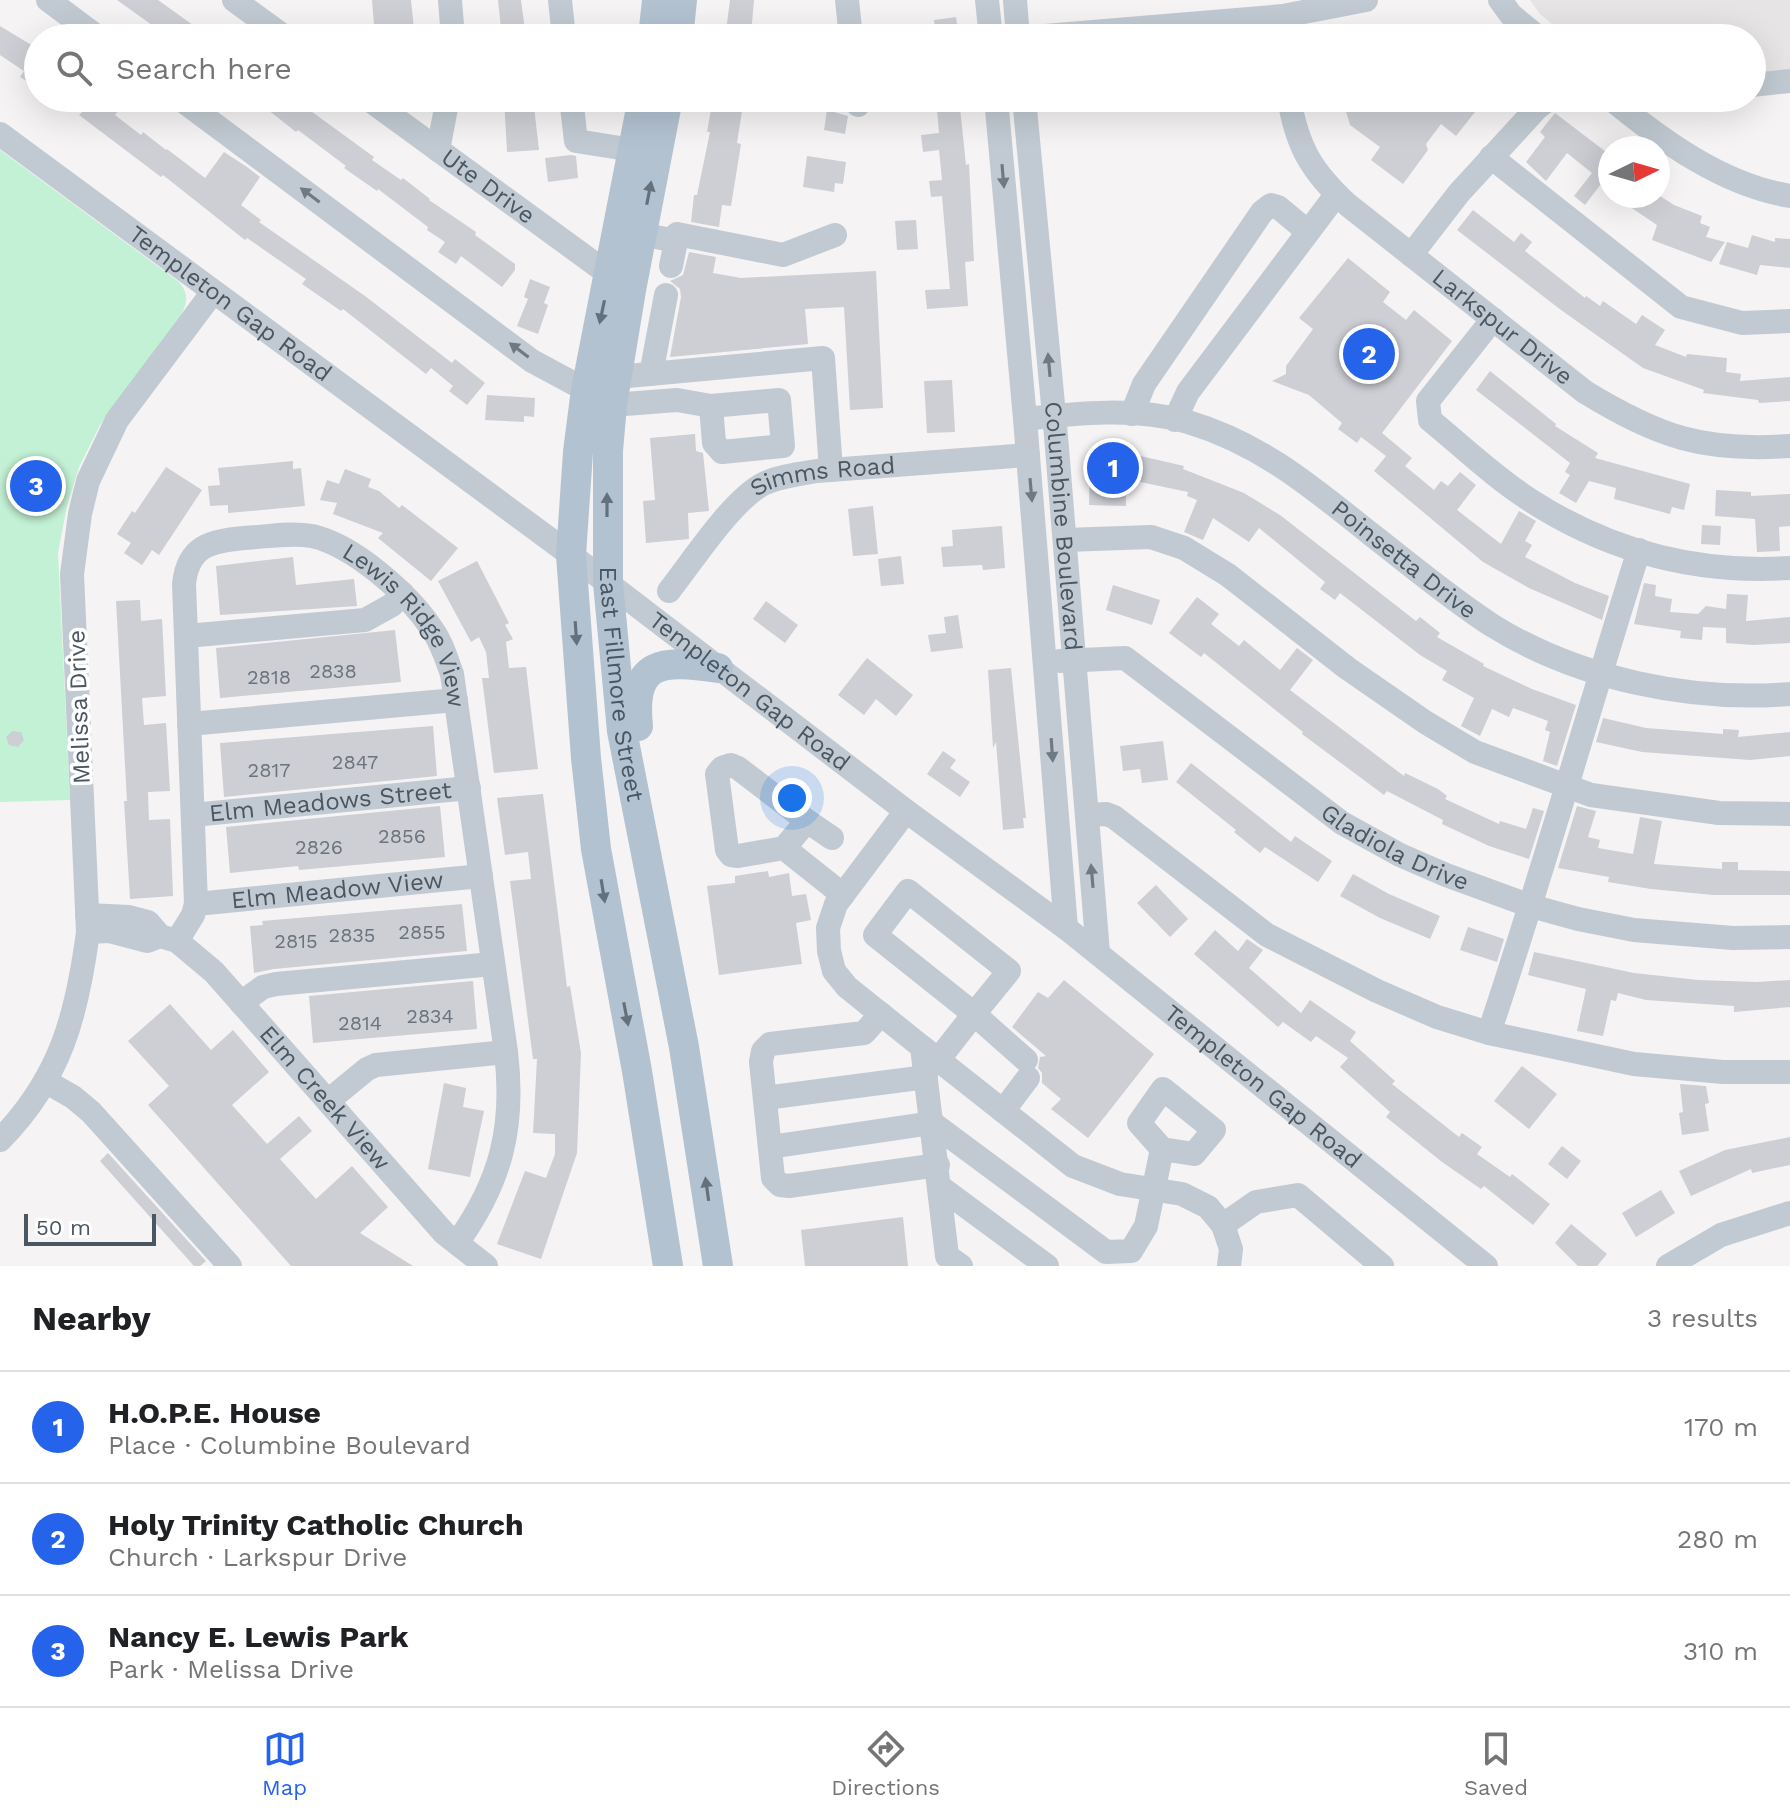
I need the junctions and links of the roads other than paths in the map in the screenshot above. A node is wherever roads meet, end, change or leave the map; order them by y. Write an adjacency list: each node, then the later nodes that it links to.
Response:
1 (48, 0): 12 (street)
2 (234, 0): 13 (street)
3 (450, 0): 14 (street)
4 (560, 0): 15 (street)
5 (657, 0): 16 (main road)
6 (682, 0): 17 (main road)
7 (847, 0): 18 (street)
8 (987, 0): 19 (street)
9 (1015, 0): 20 (street)
10 (1366, 0): 21 (street)
11 (1500, 0): 22 (street)
12 (80, 24)
13 (267, 24)
14 (452, 24)
15 (563, 24)
16 (654, 24)
17 (679, 24)
18 (850, 24)
19 (990, 24)
20 (1018, 24)
21 (1293, 24)
22 (1522, 24)
23 (1790, 81): 24 (street)
24 (1766, 84)
25 (198, 112): 54 (street, one-way to 25)
26 (386, 112): 37 (street, Ute Drive)
27 (445, 112): 37 (street)
28 (573, 112): 38 (street)
29 (640, 112): 38 (main road, East Fillmore Street)
30 (665, 112): 43 (main road, East Fillmore Street, one-way to 30)
31 (997, 112): 59 (street, Columbine Boulevard, one-way to 59)
32 (1025, 112): 58 (street, Columbine Boulevard, one-way to 32)
33 (1292, 112): 40 (street, Larkspur Drive)
34 (1533, 112): 39 (street)
35 (1628, 112): 41 (street)
36 (0, 134): 49 (street, Templeton Gap Road)
37 (438, 150): 48 (street, Ute Drive)
38 (633, 150): 48 (main road, East Fillmore Street)
39 (1491, 157): 46 (street); 52 (street)
40 (1336, 195): 42 (street); 46 (street, Larkspur Drive)
41 (1790, 196)
42 (1307, 231): 57 (street); 60 (street)
43 (641, 234): 45 (street); 55 (main road, East Fillmore Street)
44 (835, 235): 45 (street)
45 (676, 241): 47 (street)
46 (1411, 255): 51 (street, Larkspur Drive)
47 (671, 266)
48 (610, 275): 54 (main road, East Fillmore Street, one-way to 54)
49 (213, 292): 66 (street, Templeton Gap Road); 93 (street, Melissa Drive)
50 (666, 295): 53 (street)
51 (1493, 319): 61 (street, Larkspur Drive); 65 (street)
52 (1790, 321)
53 (651, 374): 55 (street); 63 (street)
54 (586, 390): 66 (main road, East Fillmore Street)
55 (615, 391): 56 (street); 68 (main road, East Fillmore Street, one-way to 55)
56 (711, 406)
57 (1132, 414): 58 (street, Poinsetta Drive); 60 (street, Poinsetta Drive)
58 (1054, 416): 59 (street, Poinsetta Drive); 64 (street, Columbine Boulevard)
59 (1025, 419): 62 (street, Columbine Boulevard)
60 (1175, 420): 75 (street, Poinsetta Drive)
61 (1790, 446)
62 (1028, 455): 63 (street, Simms Road); 73 (street, Columbine Boulevard, one-way to 73)
63 (831, 470): 69 (street, Simms Road)
64 (1065, 540): 72 (street, Columbine Boulevard); 79 (street)
65 (1639, 550): 67 (street); 75 (street)
66 (571, 555): 68 (street, Templeton Gap Road); 122 (main road, East Fillmore Street, one-way to 122)
67 (1790, 568)
68 (608, 583): 74 (street, Templeton Gap Road); 86 (main road, East Fillmore Street)
69 (669, 591)
70 (402, 593): 71 (street); 71 (street, Lewis Ridge View); 77 (street, Lewis Ridge View)
71 (186, 636): 78 (street, Lewis Ridge View)
72 (1075, 660): 73 (street, Gladiola Drive); 84 (street, Columbine Boulevard); 92 (street, Gladiola Drive)
73 (1045, 662): 94 (street, Columbine Boulevard, one-way to 94)
74 (718, 668): 81 (street, Templeton Gap Road); 86 (main road)
75 (1600, 673): 76 (street, Poinsetta Drive); 79 (street)
76 (1790, 694)
77 (456, 700): 78 (street); 80 (street, Lewis Ridge View)
78 (189, 724): 83 (street, Lewis Ridge View)
79 (1567, 786): 82 (street); 92 (street)
80 (469, 788): 83 (street, Elm Meadows Street); 89 (street, Lewis Ridge View)
81 (906, 811): 90 (street); 94 (street, Templeton Gap Road)
82 (1790, 814)
83 (193, 815): 91 (street, Lewis Ridge View)
84 (1087, 815): 97 (street, Columbine Boulevard, one-way to 84); 102 (street)
85 (807, 821): 87 (street); 88 (street); 88 (street)
86 (639, 824): 123 (main road, East Fillmore Street, one-way to 86)
87 (832, 838)
88 (784, 848): 90 (street)
89 (481, 876): 91 (street, Elm Meadow View); 98 (street, Lewis Ridge View)
90 (843, 895): 100 (street)
91 (196, 904): 96 (street, Lewis Ridge View)
92 (1531, 906): 95 (street, Gladiola Drive); 102 (street)
93 (88, 923): 96 (street, Elm Creek View); 106 (street, Melissa Drive)
94 (1066, 928): 97 (street, Templeton Gap Road)
95 (1790, 937)
96 (169, 939): 99 (street, Elm Creek View)
97 (1098, 953): 127 (street, Templeton Gap Road)
98 (493, 964): 99 (street); 103 (street, Lewis Ridge View)
99 (241, 1003): 108 (street, Elm Creek View)
100 (881, 1014): 104 (street); 107 (street)
101 (974, 1014): 101 (street); 104 (street); 109 (street)
102 (1489, 1033): 105 (street)
103 (506, 1052): 108 (street); 118 (street, Lewis Ridge View)
104 (928, 1061): 107 (street); 109 (street); 110 (street)
105 (1790, 1072)
106 (45, 1081): 111 (street, Melissa Drive); 120 (street)
107 (765, 1098): 112 (street)
108 (328, 1101): 118 (street, Elm Creek View)
109 (1003, 1111): 115 (street)
110 (932, 1123): 112 (street); 114 (street); 115 (street)
111 (0, 1140)
112 (770, 1147): 114 (street)
113 (1162, 1149): 115 (street)
114 (939, 1176): 119 (street); 124 (street)
115 (1155, 1190): 117 (street)
116 (1790, 1213): 128 (street)
117 (1223, 1225): 125 (street); 126 (street)
118 (457, 1243): 121 (street, Elm Creek View)
119 (951, 1263)
120 (230, 1266)
121 (486, 1266)
122 (668, 1266)
123 (718, 1266)
124 (1047, 1266)
125 (1229, 1266)
126 (1382, 1266)
127 (1486, 1266)
128 (1668, 1266)

